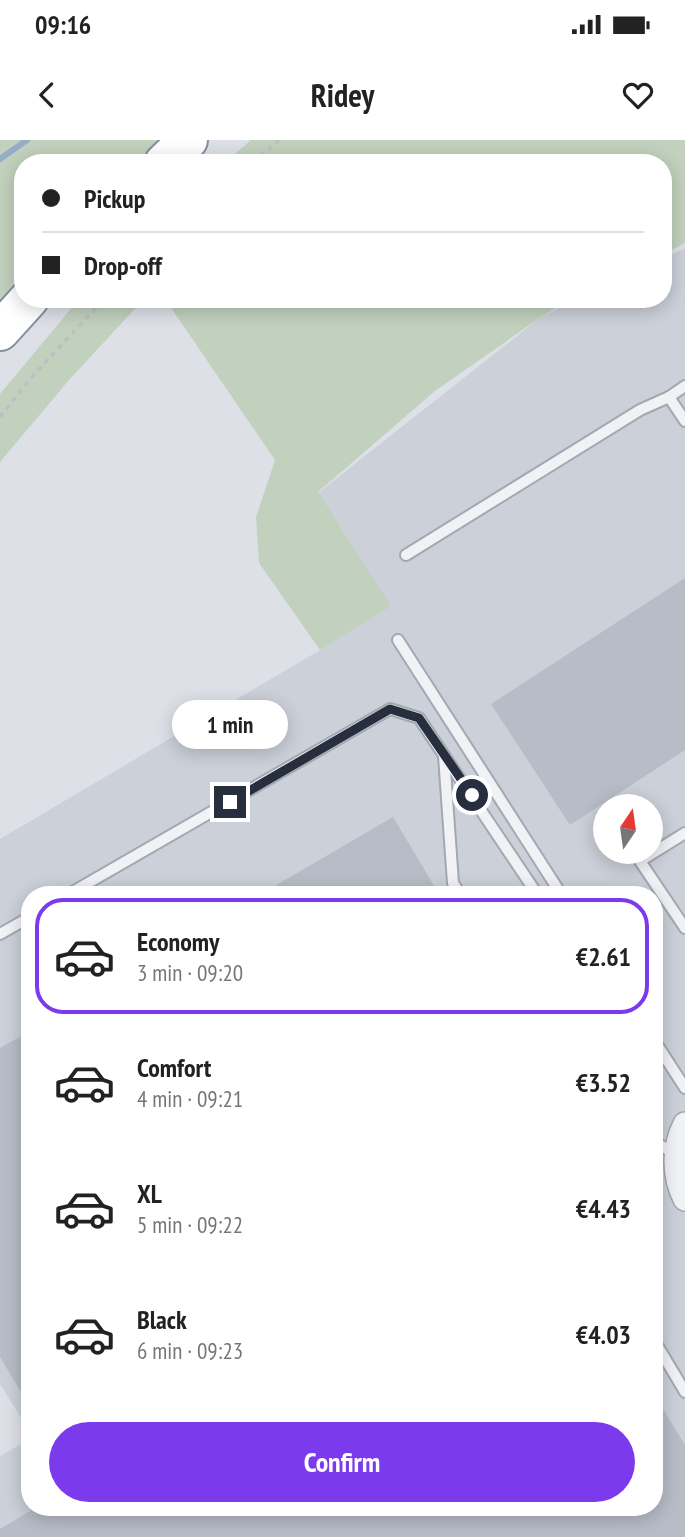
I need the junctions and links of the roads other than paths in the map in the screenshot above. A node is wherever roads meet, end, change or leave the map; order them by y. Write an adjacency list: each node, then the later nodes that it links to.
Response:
1 (188, 140): 2 (highway)
2 (173, 154)
3 (21, 308): 4 (highway)
4 (0, 331)
5 (685, 386): 6 (lane)
6 (669, 397): 7 (lane); 8 (lane)
7 (685, 421)
8 (406, 555)
9 (398, 640): 11 (lane)
10 (443, 754): 13 (lane); 14 (lane); 15 (lane)
11 (517, 826): 13 (lane); 17 (lane)
12 (685, 833): 18 (lane)
13 (501, 837): 16 (lane)
14 (83, 886)
15 (455, 886)
16 (532, 886)
17 (556, 886)
18 (656, 886)
19 (663, 896): 21 (lane)
20 (21, 922): 22 (lane)
21 (685, 928)
22 (0, 934)
23 (663, 1054): 24 (lane)
24 (685, 1088)
25 (685, 1124): 27 (street)
26 (663, 1147): 27 (lane)
27 (676, 1154): 28 (street)
28 (685, 1199)
29 (663, 1355): 30 (lane)
30 (685, 1392)

